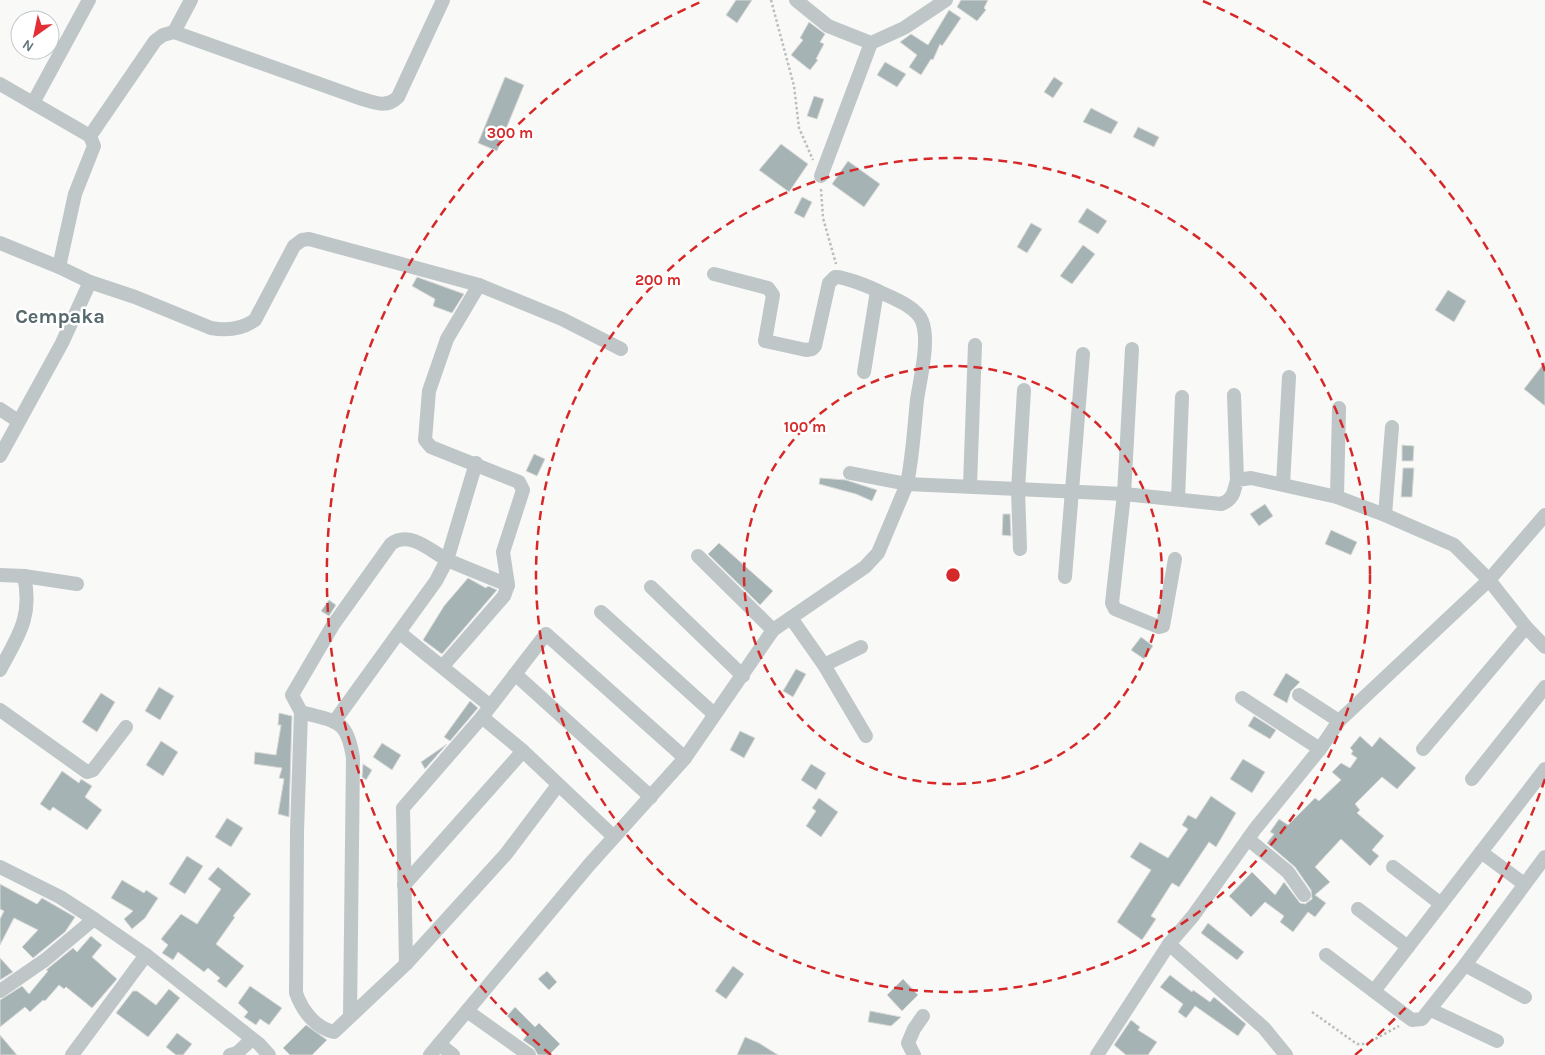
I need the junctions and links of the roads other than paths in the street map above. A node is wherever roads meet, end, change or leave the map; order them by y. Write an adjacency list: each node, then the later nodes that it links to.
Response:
1 (89, 0): 9 (street)
2 (191, 0): 6 (street)
3 (443, 0): 6 (street)
4 (796, 0): 7 (street)
5 (946, 0): 7 (street)
6 (174, 32): 10 (street)
7 (871, 43): 11 (street)
8 (0, 84): 9 (street)
9 (33, 103): 10 (street)
10 (90, 136): 13 (street)
11 (821, 176)
12 (0, 243): 13 (street)
13 (59, 266): 15 (street)
14 (714, 274): 17 (street)
15 (90, 282): 16 (street); 29 (street)
16 (479, 285): 19 (street); 32 (street)
17 (877, 290): 22 (street); 35 (street)
18 (975, 345): 37 (street)
19 (621, 349)
20 (1132, 350): 40 (street)
21 (1083, 354): 39 (street)
22 (864, 372)
23 (1289, 377): 36 (street)
24 (1024, 390): 38 (street)
25 (1234, 395): 34 (street)
26 (1182, 397): 42 (street)
27 (1339, 408): 41 (street)
28 (0, 409): 29 (street)
29 (18, 421): 31 (street)
30 (1392, 427): 43 (street)
31 (0, 456)
32 (476, 463): 48 (street); 54 (street)
33 (850, 473): 35 (street)
34 (1236, 480): 36 (street); 42 (street)
35 (907, 484): 37 (street); 57 (street)
36 (1283, 484): 41 (street)
37 (970, 486): 38 (street)
38 (1018, 490): 39 (street); 45 (street)
39 (1072, 492): 40 (street); 51 (street)
40 (1124, 494): 42 (street); 47 (street)
41 (1337, 497): 43 (street)
42 (1178, 499)
43 (1385, 515): 52 (street)
44 (1545, 515): 52 (street)
45 (1020, 550)
46 (698, 556): 59 (street)
47 (1175, 559)
48 (446, 560): 54 (street); 60 (street); 73 (street)
49 (0, 575): 50 (street)
50 (24, 576): 53 (street); 65 (street)
51 (1065, 577)
52 (1489, 580): 58 (street); 75 (street)
53 (77, 584)
54 (508, 585): 64 (street)
55 (651, 587): 67 (street)
56 (601, 612): 74 (street)
57 (791, 618): 59 (street); 63 (street)
58 (1526, 627): 62 (street); 80 (street)
59 (774, 630): 67 (street)
60 (400, 633): 64 (street); 76 (street)
61 (861, 647): 63 (street)
62 (1545, 647)
63 (824, 665): 78 (street)
64 (443, 666): 72 (street)
65 (0, 670)
66 (515, 674): 72 (street); 82 (street); 86 (street)
67 (743, 676): 74 (street)
68 (1545, 687): 84 (street)
69 (1299, 695): 75 (street)
70 (1242, 698): 79 (street)
71 (0, 710): 77 (street)
72 (485, 711): 81 (street); 94 (street)
73 (301, 712): 76 (street); 110 (street)
74 (714, 714): 82 (street)
75 (1339, 721): 79 (street)
76 (334, 722): 110 (street)
77 (126, 727)
78 (866, 736)
79 (1320, 749): 88 (street)
80 (1423, 749)
81 (523, 751): 85 (street); 94 (street)
82 (685, 758): 86 (street)
83 (1545, 769): 89 (street)
84 (1472, 779)
85 (558, 785): 87 (street); 103 (street)
86 (651, 797): 87 (street)
87 (614, 837): 109 (street)
88 (1248, 839): 95 (street); 99 (street)
89 (1481, 852): 93 (street); 96 (street)
90 (1545, 857): 93 (street)
91 (0, 867): 98 (street)
92 (1393, 867): 96 (street)
93 (1524, 884): 104 (street)
94 (404, 885): 103 (street)
95 (1304, 895)
96 (1441, 904): 100 (street)
97 (1358, 909): 100 (street)
98 (94, 919): 101 (street); 105 (street)
99 (1170, 944): 121 (street); 122 (street)
100 (1408, 947): 106 (street)
101 (146, 955): 112 (street); 115 (street)
102 (1326, 955): 106 (street)
103 (406, 964): 110 (street)
104 (1465, 965): 107 (street); 108 (street)
105 (0, 991)
106 (1374, 991): 108 (street)
107 (1525, 997)
108 (1431, 1010): 113 (street)
109 (467, 1011): 114 (street); 119 (street)
110 (350, 1016)
111 (923, 1016): 120 (street)
112 (252, 1039): 116 (street); 117 (street)
113 (1497, 1041)
114 (434, 1050): 118 (street)
115 (72, 1055)
116 (230, 1055)
117 (269, 1055)
118 (453, 1055)
119 (529, 1055)
120 (914, 1055)
121 (1097, 1055)
122 (1286, 1055)

